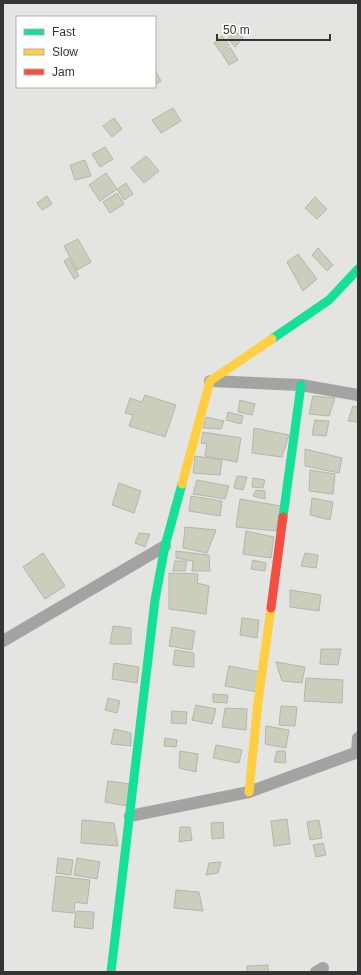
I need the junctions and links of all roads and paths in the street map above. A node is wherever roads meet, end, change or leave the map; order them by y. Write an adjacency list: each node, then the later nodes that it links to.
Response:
1 (358, 269): 2 (street)
2 (210, 382): 3 (street); 5 (street)
3 (300, 385): 4 (street); 9 (street)
4 (358, 396)
5 (165, 546): 6 (street); 10 (street)
6 (3, 641)
7 (358, 738): 8 (street)
8 (357, 752): 9 (street)
9 (249, 792): 10 (street)
10 (130, 816): 11 (street)
11 (111, 972)

